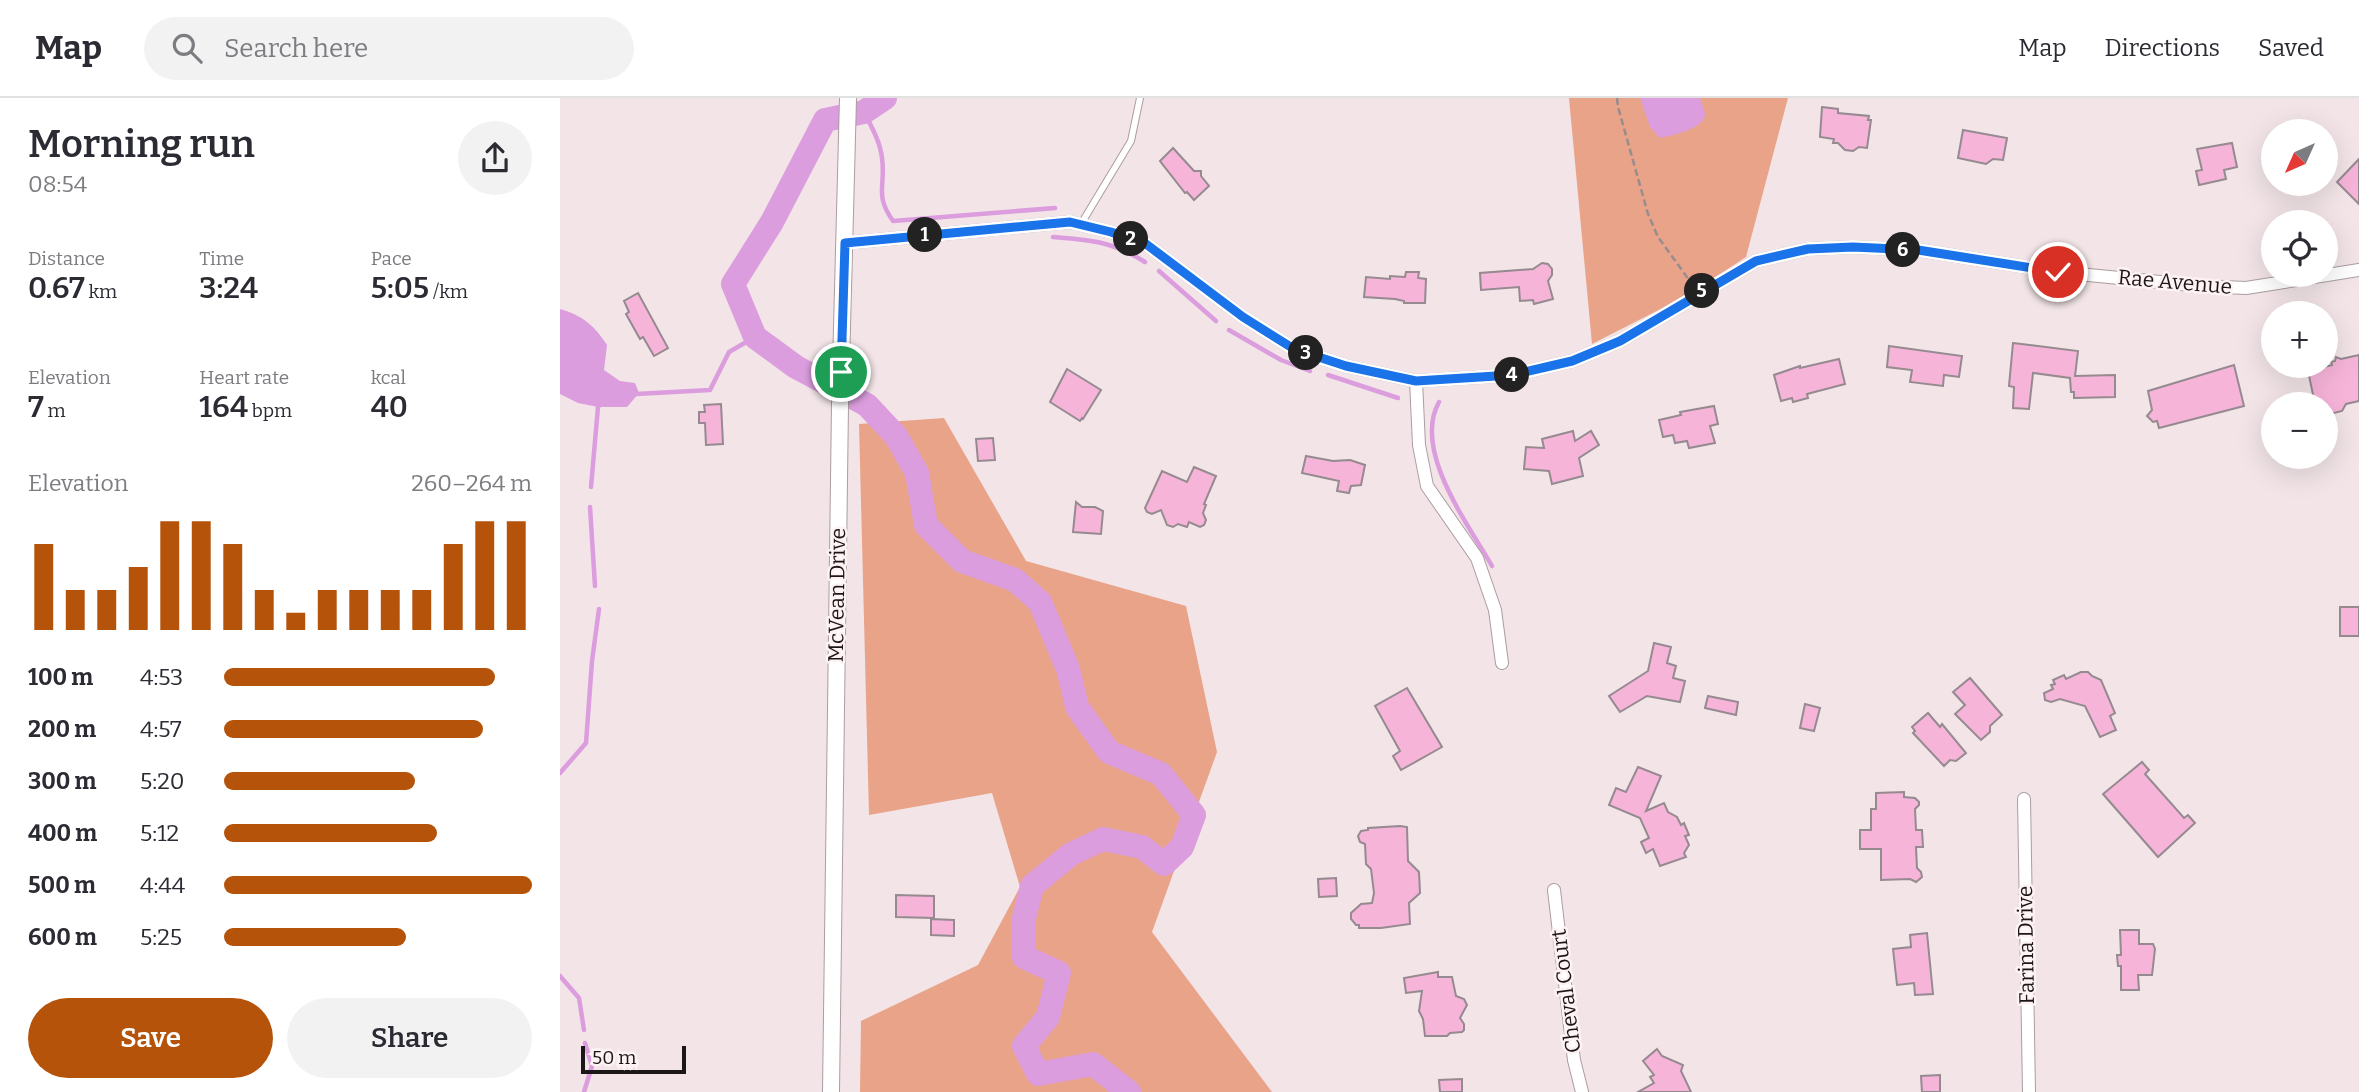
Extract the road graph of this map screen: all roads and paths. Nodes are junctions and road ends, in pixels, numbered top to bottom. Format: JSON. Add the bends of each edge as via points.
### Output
{"nodes":[{"id":1,"x":848,"y":98,"type":"edge"},
{"id":2,"x":1140,"y":98,"type":"edge"},
{"id":3,"x":1617,"y":98,"type":"edge"},
{"id":4,"x":1080,"y":225,"type":"junction"},
{"id":5,"x":845,"y":243,"type":"junction"},
{"id":6,"x":2359,"y":270,"type":"edge"},
{"id":7,"x":1699,"y":293,"type":"junction"},
{"id":8,"x":1416,"y":381,"type":"junction"},
{"id":9,"x":1502,"y":663,"type":"dead end"},
{"id":10,"x":2024,"y":799,"type":"dead end"},
{"id":11,"x":1554,"y":890,"type":"dead end"},
{"id":12,"x":831,"y":1092,"type":"edge"},
{"id":13,"x":1582,"y":1092,"type":"edge"},
{"id":14,"x":2029,"y":1092,"type":"edge"}],
"edges":[{"from":1,"to":5,"type":"main road","name":"McVean Drive"},
{"from":2,"to":4,"type":"lane","via":[[1131,141]]},
{"from":3,"to":7,"type":"path","via":[[1648,214],[1658,237]]},
{"from":4,"to":5,"type":"street","name":"Rae Avenue","via":[[1070,222]]},
{"from":4,"to":8,"type":"street","name":"Rae Avenue","via":[[1146,244],[1294,349]]},
{"from":5,"to":12,"type":"main road","name":"McVean Drive"},
{"from":6,"to":7,"type":"street","name":"Rae Avenue","via":[[2246,288],[2058,272],[1918,250],[1853,247],[1808,249],[1756,261]]},
{"from":7,"to":8,"type":"street","name":"Rae Avenue","via":[[1620,341],[1572,361],[1512,375]]},
{"from":8,"to":9,"type":"street","via":[[1419,444],[1427,486],[1477,558],[1495,610]]},
{"from":10,"to":14,"type":"street","name":"Farina Drive"},
{"from":11,"to":13,"type":"street","name":"Cheval Court","via":[[1574,1060]]}]}
